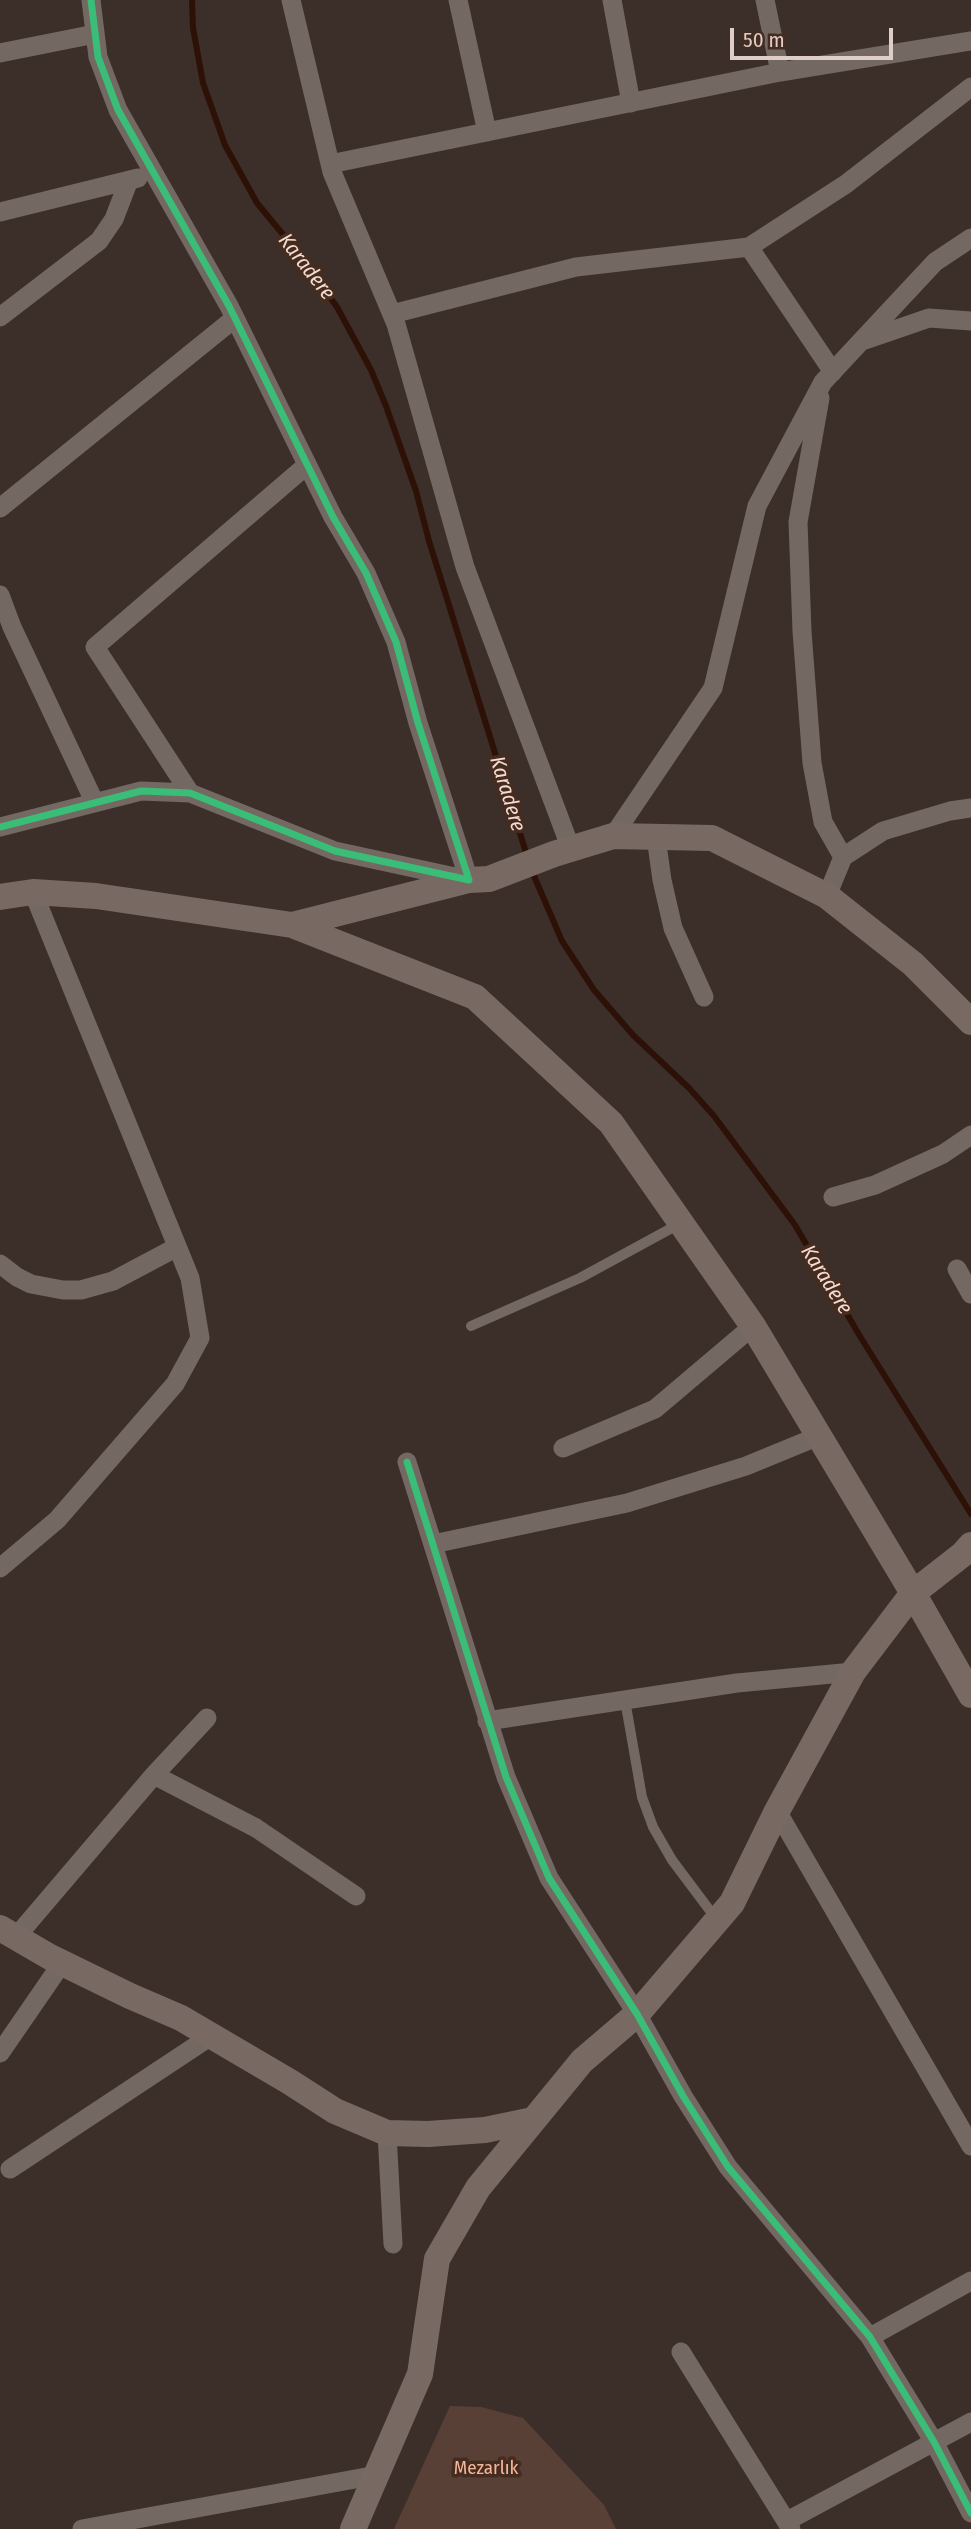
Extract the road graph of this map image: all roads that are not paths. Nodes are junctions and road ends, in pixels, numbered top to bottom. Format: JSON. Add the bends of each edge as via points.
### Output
{"nodes":[{"id":1,"x":91,"y":0,"type":"edge"},
{"id":2,"x":291,"y":0,"type":"edge"},
{"id":3,"x":458,"y":0,"type":"edge"},
{"id":4,"x":612,"y":0,"type":"edge"},
{"id":5,"x":765,"y":0,"type":"edge"},
{"id":6,"x":95,"y":34,"type":"junction"},
{"id":7,"x":971,"y":41,"type":"edge"},
{"id":8,"x":0,"y":54,"type":"edge"},
{"id":9,"x":780,"y":72,"type":"junction"},
{"id":10,"x":971,"y":87,"type":"edge"},
{"id":11,"x":631,"y":103,"type":"junction"},
{"id":12,"x":487,"y":132,"type":"junction"},
{"id":13,"x":330,"y":164,"type":"junction"},
{"id":14,"x":152,"y":174,"type":"junction"},
{"id":15,"x":129,"y":180,"type":"junction"},
{"id":16,"x":0,"y":212,"type":"edge"},
{"id":17,"x":971,"y":238,"type":"edge"},
{"id":18,"x":750,"y":247,"type":"junction"},
{"id":19,"x":392,"y":314,"type":"junction"},
{"id":20,"x":0,"y":317,"type":"edge"},
{"id":21,"x":234,"y":318,"type":"junction"},
{"id":22,"x":971,"y":321,"type":"edge"},
{"id":23,"x":864,"y":340,"type":"junction"},
{"id":24,"x":828,"y":377,"type":"junction"},
{"id":25,"x":307,"y":465,"type":"junction"},
{"id":26,"x":0,"y":508,"type":"edge"},
{"id":27,"x":0,"y":595,"type":"edge"},
{"id":28,"x":190,"y":793,"type":"junction"},
{"id":29,"x":94,"y":801,"type":"junction"},
{"id":30,"x":971,"y":808,"type":"edge"},
{"id":31,"x":0,"y":827,"type":"edge"},
{"id":32,"x":613,"y":836,"type":"junction"},
{"id":33,"x":656,"y":837,"type":"junction"},
{"id":34,"x":562,"y":852,"type":"junction"},
{"id":35,"x":843,"y":857,"type":"junction"},
{"id":36,"x":479,"y":880,"type":"junction"},
{"id":37,"x":33,"y":892,"type":"junction"},
{"id":38,"x":827,"y":896,"type":"junction"},
{"id":39,"x":0,"y":897,"type":"edge"},
{"id":40,"x":292,"y":925,"type":"junction"},
{"id":41,"x":704,"y":997,"type":"dead end"},
{"id":42,"x":971,"y":1022,"type":"edge"},
{"id":43,"x":971,"y":1135,"type":"edge"},
{"id":44,"x":832,"y":1197,"type":"dead end"},
{"id":45,"x":681,"y":1223,"type":"junction"},
{"id":46,"x":177,"y":1247,"type":"junction"},
{"id":47,"x":0,"y":1265,"type":"edge"},
{"id":48,"x":957,"y":1269,"type":"dead end"},
{"id":49,"x":971,"y":1294,"type":"edge"},
{"id":50,"x":471,"y":1326,"type":"dead end"},
{"id":51,"x":753,"y":1326,"type":"junction"},
{"id":52,"x":819,"y":1436,"type":"junction"},
{"id":53,"x":563,"y":1448,"type":"dead end"},
{"id":54,"x":407,"y":1462,"type":"dead end"},
{"id":55,"x":433,"y":1544,"type":"junction"},
{"id":56,"x":967,"y":1550,"type":"edge"},
{"id":57,"x":0,"y":1568,"type":"edge"},
{"id":58,"x":913,"y":1593,"type":"junction"},
{"id":59,"x":852,"y":1672,"type":"junction"},
{"id":60,"x":971,"y":1695,"type":"edge"},
{"id":61,"x":625,"y":1700,"type":"junction"},
{"id":62,"x":207,"y":1718,"type":"dead end"},
{"id":63,"x":487,"y":1720,"type":"junction"},
{"id":64,"x":154,"y":1775,"type":"junction"},
{"id":65,"x":776,"y":1811,"type":"junction"},
{"id":66,"x":356,"y":1896,"type":"dead end"},
{"id":67,"x":717,"y":1920,"type":"junction"},
{"id":68,"x":8,"y":1932,"type":"edge"},
{"id":69,"x":62,"y":1962,"type":"junction"},
{"id":70,"x":637,"y":2014,"type":"junction"},
{"id":71,"x":211,"y":2036,"type":"junction"},
{"id":72,"x":0,"y":2053,"type":"edge"},
{"id":73,"x":533,"y":2120,"type":"junction"},
{"id":74,"x":387,"y":2133,"type":"junction"},
{"id":75,"x":971,"y":2146,"type":"edge"},
{"id":76,"x":10,"y":2169,"type":"dead end"},
{"id":77,"x":393,"y":2244,"type":"dead end"},
{"id":78,"x":971,"y":2281,"type":"edge"},
{"id":79,"x":870,"y":2337,"type":"junction"},
{"id":80,"x":681,"y":2352,"type":"dead end"},
{"id":81,"x":971,"y":2422,"type":"edge"},
{"id":82,"x":934,"y":2442,"type":"junction"},
{"id":83,"x":377,"y":2474,"type":"junction"},
{"id":84,"x":971,"y":2513,"type":"edge"},
{"id":85,"x":789,"y":2525,"type":"edge"},
{"id":86,"x":82,"y":2529,"type":"edge"},
{"id":87,"x":353,"y":2529,"type":"edge"}],
"edges":[{"from":1,"to":6,"type":"street"},
{"from":2,"to":13,"type":"street"},
{"from":3,"to":12,"type":"street"},
{"from":4,"to":11,"type":"street"},
{"from":5,"to":9,"type":"street"},
{"from":6,"to":8,"type":"street"},
{"from":6,"to":14,"type":"street","via":[[97,57],[118,110]]},
{"from":7,"to":9,"type":"street"},
{"from":9,"to":11,"type":"street"},
{"from":10,"to":18,"type":"street","via":[[846,184]]},
{"from":11,"to":12,"type":"street"},
{"from":12,"to":13,"type":"street"},
{"from":13,"to":19,"type":"street"},
{"from":14,"to":15,"type":"street"},
{"from":14,"to":21,"type":"street"},
{"from":15,"to":16,"type":"street"},
{"from":15,"to":20,"type":"street","via":[[114,219],[99,241]]},
{"from":17,"to":23,"type":"street","via":[[935,262]]},
{"from":18,"to":19,"type":"street","via":[[576,267]]},
{"from":18,"to":24,"type":"street"},
{"from":19,"to":34,"type":"street","via":[[465,567]]},
{"from":21,"to":25,"type":"street"},
{"from":21,"to":26,"type":"street"},
{"from":22,"to":23,"type":"street","via":[[929,318]]},
{"from":23,"to":24,"type":"street"},
{"from":24,"to":32,"type":"street","via":[[757,506],[713,688]]},
{"from":24,"to":35,"type":"street","via":[[798,522],[812,763],[823,821]]},
{"from":25,"to":28,"type":"street","via":[[95,647]]},
{"from":25,"to":36,"type":"street","via":[[366,573],[396,642],[418,723]]},
{"from":27,"to":29,"type":"street"},
{"from":28,"to":29,"type":"street","via":[[141,791]]},
{"from":28,"to":36,"type":"street","via":[[335,851]]},
{"from":29,"to":31,"type":"street"},
{"from":30,"to":35,"type":"street","via":[[883,831]]},
{"from":32,"to":33,"type":"street"},
{"from":32,"to":34,"type":"street"},
{"from":33,"to":38,"type":"street","via":[[712,838]]},
{"from":33,"to":41,"type":"street","via":[[673,928]]},
{"from":34,"to":36,"type":"street"},
{"from":35,"to":38,"type":"street"},
{"from":36,"to":40,"type":"street"},
{"from":37,"to":39,"type":"street"},
{"from":37,"to":40,"type":"street","via":[[96,896]]},
{"from":37,"to":46,"type":"street"},
{"from":38,"to":42,"type":"street","via":[[913,964]]},
{"from":40,"to":45,"type":"street","via":[[475,997],[611,1123]]},
{"from":43,"to":44,"type":"street","via":[[943,1154],[875,1185]]},
{"from":45,"to":50,"type":"lane","via":[[580,1278]]},
{"from":45,"to":51,"type":"street"},
{"from":46,"to":47,"type":"street","via":[[113,1281],[80,1290],[31,1284]]},
{"from":46,"to":57,"type":"street","via":[[190,1278],[200,1338],[175,1384],[57,1520]]},
{"from":48,"to":49,"type":"street"},
{"from":51,"to":52,"type":"street"},
{"from":51,"to":53,"type":"street","via":[[655,1409]]},
{"from":52,"to":55,"type":"street","via":[[746,1466],[627,1503]]},
{"from":52,"to":58,"type":"street"},
{"from":54,"to":55,"type":"street"},
{"from":55,"to":63,"type":"street"},
{"from":56,"to":58,"type":"street"},
{"from":58,"to":59,"type":"street"},
{"from":58,"to":60,"type":"street"},
{"from":59,"to":61,"type":"street"},
{"from":59,"to":65,"type":"street"},
{"from":61,"to":63,"type":"street"},
{"from":61,"to":67,"type":"lane","via":[[642,1797],[653,1827]]},
{"from":62,"to":64,"type":"street"},
{"from":63,"to":70,"type":"street","via":[[549,1878]]},
{"from":64,"to":66,"type":"street","via":[[256,1828]]},
{"from":64,"to":68,"type":"street"},
{"from":65,"to":67,"type":"street","via":[[732,1903]]},
{"from":65,"to":75,"type":"street"},
{"from":67,"to":70,"type":"street"},
{"from":68,"to":69,"type":"street"},
{"from":69,"to":71,"type":"street"},
{"from":69,"to":72,"type":"street"},
{"from":70,"to":73,"type":"street","via":[[582,2061]]},
{"from":70,"to":79,"type":"street","via":[[728,2167]]},
{"from":71,"to":74,"type":"street","via":[[335,2111]]},
{"from":71,"to":76,"type":"street"},
{"from":73,"to":74,"type":"street","via":[[485,2130]]},
{"from":73,"to":83,"type":"street","via":[[478,2188],[437,2259],[420,2374]]},
{"from":74,"to":77,"type":"street"},
{"from":78,"to":79,"type":"street"},
{"from":79,"to":82,"type":"street"},
{"from":80,"to":85,"type":"street"},
{"from":81,"to":82,"type":"street"},
{"from":82,"to":84,"type":"street"},
{"from":82,"to":85,"type":"street"},
{"from":83,"to":86,"type":"street"},
{"from":83,"to":87,"type":"street"}]}
